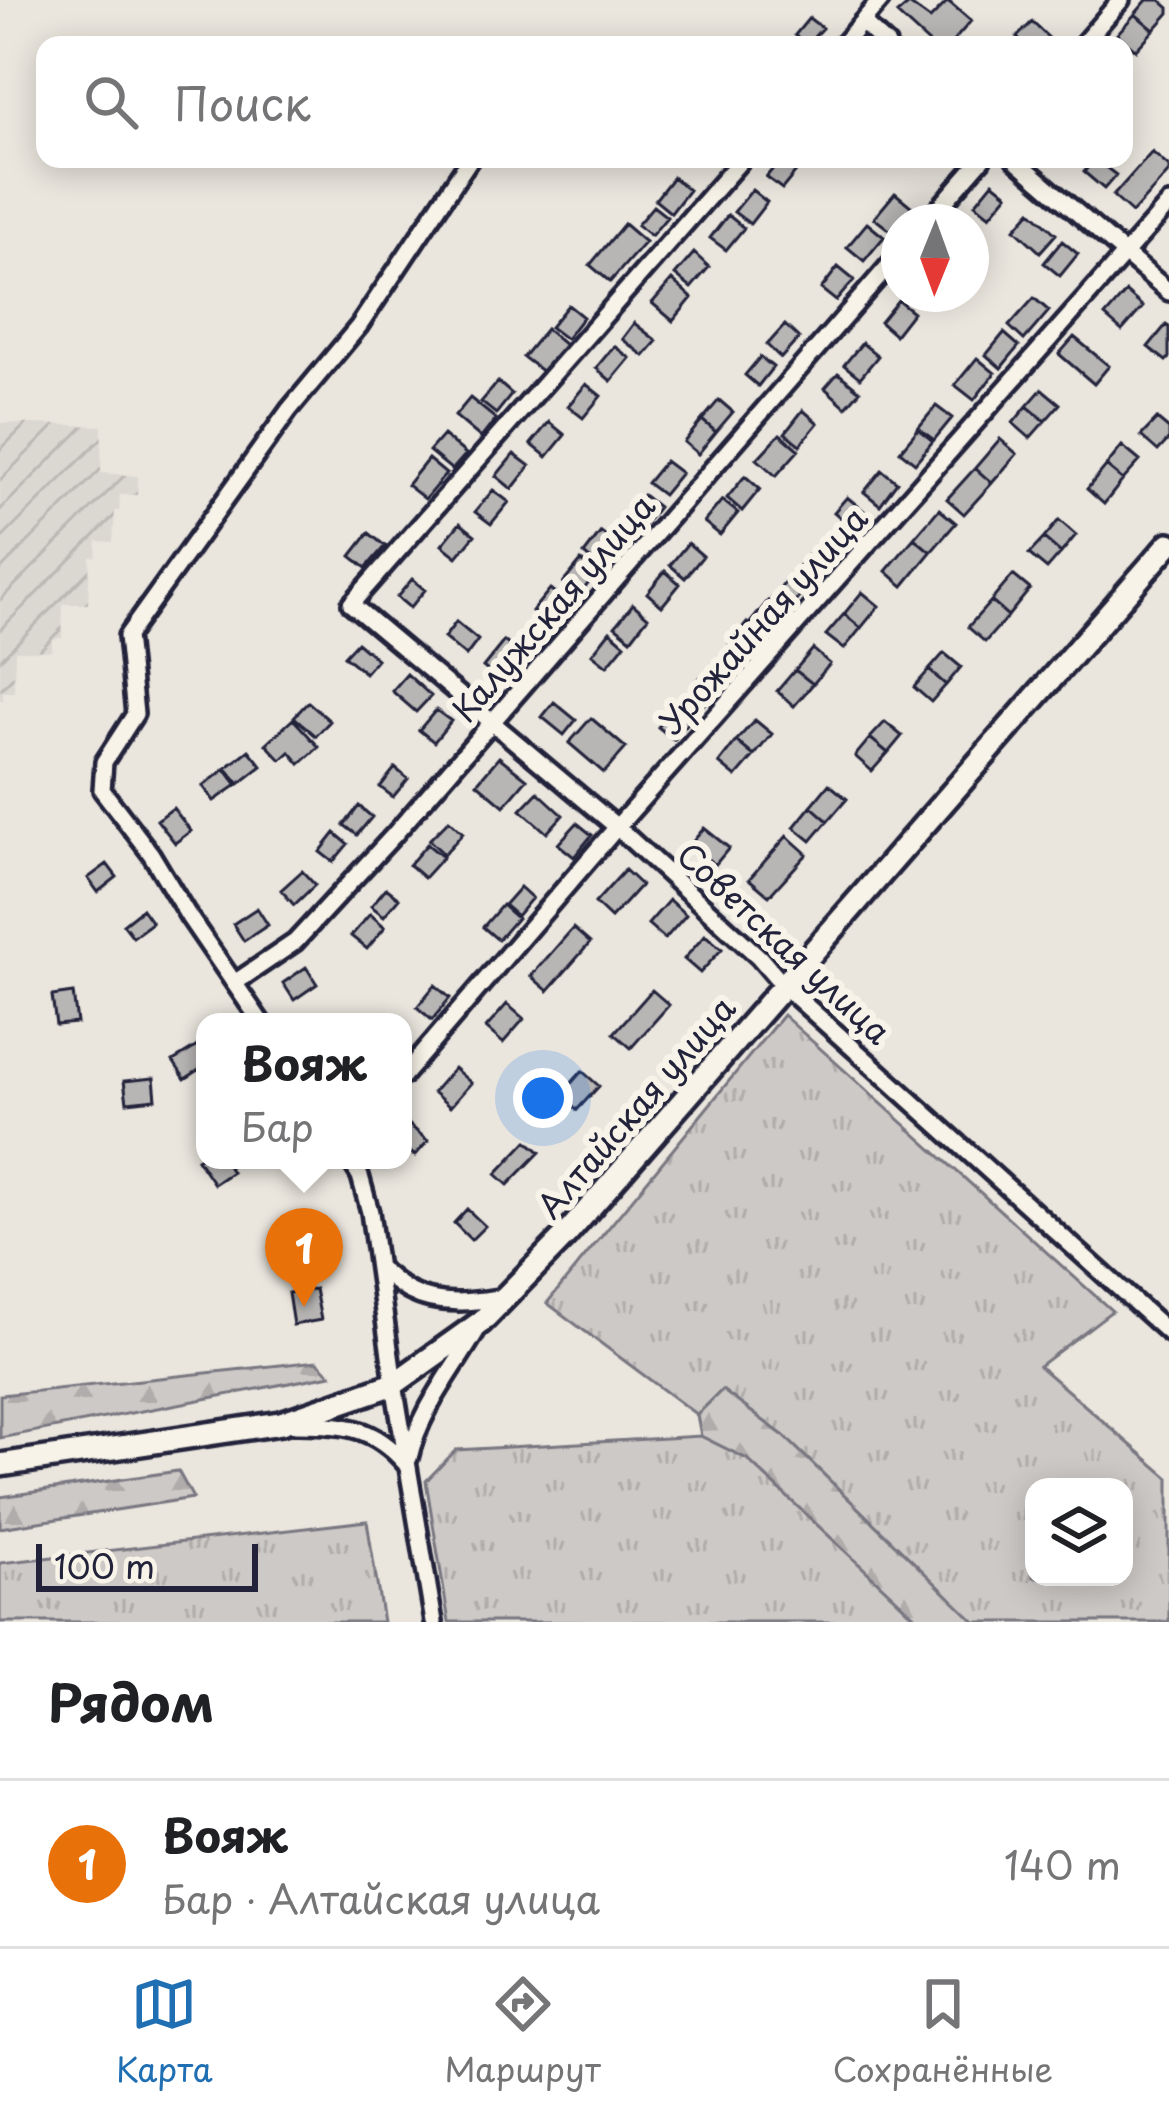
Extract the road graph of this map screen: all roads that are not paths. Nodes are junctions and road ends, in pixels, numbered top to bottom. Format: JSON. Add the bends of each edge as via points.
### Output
{"nodes":[{"id":1,"x":881,"y":0,"type":"edge"},
{"id":2,"x":1121,"y":0,"type":"edge"},
{"id":3,"x":862,"y":22,"type":"junction"},
{"id":4,"x":850,"y":36,"type":"edge"},
{"id":5,"x":877,"y":36,"type":"edge"},
{"id":6,"x":1090,"y":36,"type":"edge"},
{"id":7,"x":464,"y":168,"type":"edge"},
{"id":8,"x":734,"y":168,"type":"edge"},
{"id":9,"x":974,"y":168,"type":"edge"},
{"id":10,"x":1026,"y":168,"type":"edge"},
{"id":11,"x":943,"y":204,"type":"edge"},
{"id":12,"x":1169,"y":204,"type":"edge"},
{"id":13,"x":1126,"y":253,"type":"junction"},
{"id":14,"x":881,"y":275,"type":"edge"},
{"id":15,"x":1169,"y":292,"type":"edge"},
{"id":16,"x":1169,"y":544,"type":"edge"},
{"id":17,"x":493,"y":721,"type":"junction"},
{"id":18,"x":617,"y":827,"type":"junction"},
{"id":19,"x":236,"y":982,"type":"junction"},
{"id":20,"x":783,"y":986,"type":"junction"},
{"id":21,"x":255,"y":1013,"type":"edge"},
{"id":22,"x":412,"y":1066,"type":"edge"},
{"id":23,"x":356,"y":1169,"type":"edge"},
{"id":24,"x":378,"y":1268,"type":"junction"},
{"id":25,"x":506,"y":1297,"type":"junction"},
{"id":26,"x":481,"y":1322,"type":"junction"},
{"id":27,"x":1169,"y":1333,"type":"edge"},
{"id":28,"x":394,"y":1384,"type":"junction"},
{"id":29,"x":281,"y":1423,"type":"junction"},
{"id":30,"x":0,"y":1465,"type":"edge"},
{"id":31,"x":407,"y":1467,"type":"junction"},
{"id":32,"x":434,"y":1622,"type":"edge"}],
"edges":[{"from":1,"to":3,"type":"street"},
{"from":2,"to":6,"type":"street"},
{"from":3,"to":4,"type":"street"},
{"from":3,"to":5,"type":"street"},
{"from":7,"to":19,"type":"street","via":[[359,326],[127,636],[135,714],[104,762],[102,790]]},
{"from":8,"to":17,"type":"street","name":"Советская улица","via":[[351,604]]},
{"from":9,"to":11,"type":"street"},
{"from":10,"to":13,"type":"street"},
{"from":12,"to":13,"type":"street","name":"Урожайная улица"},
{"from":13,"to":15,"type":"street"},
{"from":13,"to":18,"type":"street","name":"Урожайная улица"},
{"from":14,"to":17,"type":"street","name":"Калужская улица"},
{"from":16,"to":20,"type":"main road","name":"Алтайская улица"},
{"from":17,"to":18,"type":"street","name":"Советская улица"},
{"from":17,"to":19,"type":"street","name":"Калужская улица","via":[[295,942]]},
{"from":18,"to":20,"type":"street","name":"Советская улица"},
{"from":18,"to":22,"type":"street","name":"Урожайная улица"},
{"from":19,"to":21,"type":"street"},
{"from":20,"to":25,"type":"main road","name":"Алтайская улица"},
{"from":20,"to":27,"type":"street","name":"Советская улица"},
{"from":23,"to":24,"type":"street"},
{"from":24,"to":25,"type":"street","via":[[436,1301]]},
{"from":24,"to":28,"type":"street"},
{"from":25,"to":26,"type":"main road","name":"Алтайская улица"},
{"from":26,"to":28,"type":"main road","name":"Алтайская улица"},
{"from":26,"to":31,"type":"street","via":[[414,1436]]},
{"from":28,"to":29,"type":"main road","name":"Алтайская улица"},
{"from":28,"to":31,"type":"street"},
{"from":29,"to":30,"type":"main road","name":"Алтайская улица"},
{"from":29,"to":31,"type":"street","via":[[364,1430]]},
{"from":31,"to":32,"type":"street"}]}
